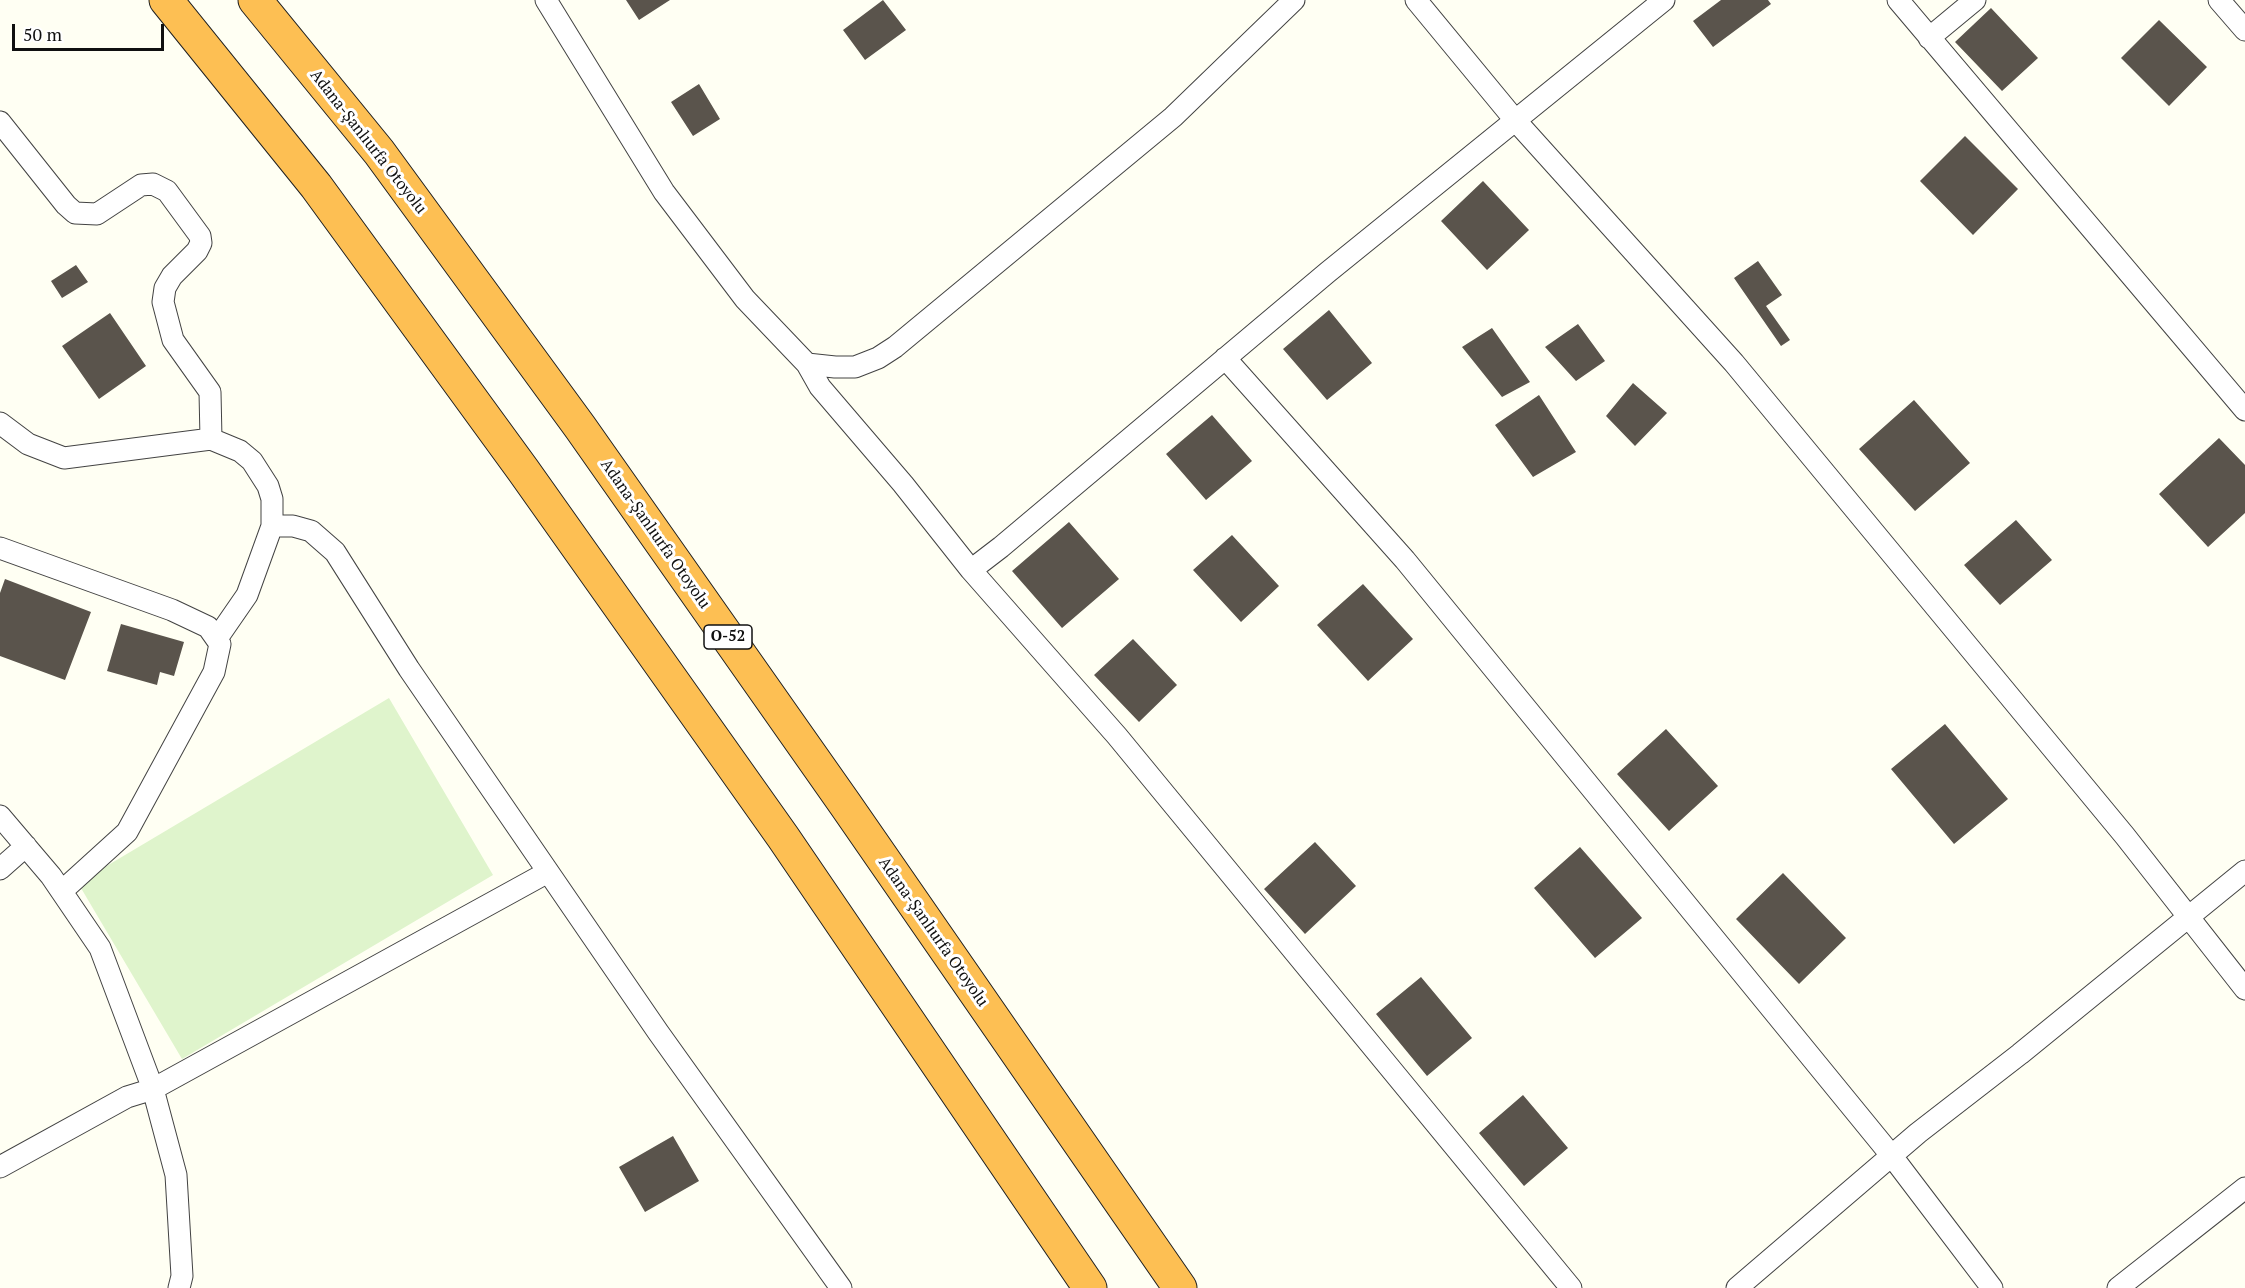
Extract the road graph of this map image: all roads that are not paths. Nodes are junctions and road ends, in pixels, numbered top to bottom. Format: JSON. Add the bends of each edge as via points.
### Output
{"nodes":[{"id":1,"x":166,"y":0,"type":"edge"},
{"id":2,"x":255,"y":0,"type":"edge"},
{"id":3,"x":546,"y":0,"type":"edge"},
{"id":4,"x":1294,"y":0,"type":"edge"},
{"id":5,"x":1416,"y":0,"type":"edge"},
{"id":6,"x":1665,"y":0,"type":"edge"},
{"id":7,"x":1898,"y":0,"type":"edge"},
{"id":8,"x":1975,"y":0,"type":"edge"},
{"id":9,"x":2219,"y":0,"type":"edge"},
{"id":10,"x":2245,"y":30,"type":"edge"},
{"id":11,"x":1929,"y":38,"type":"junction"},
{"id":12,"x":1515,"y":120,"type":"junction"},
{"id":13,"x":0,"y":122,"type":"edge"},
{"id":14,"x":1225,"y":358,"type":"junction"},
{"id":15,"x":807,"y":364,"type":"junction"},
{"id":16,"x":2245,"y":410,"type":"edge"},
{"id":17,"x":0,"y":423,"type":"edge"},
{"id":18,"x":211,"y":439,"type":"junction"},
{"id":19,"x":272,"y":526,"type":"junction"},
{"id":20,"x":0,"y":548,"type":"edge"},
{"id":21,"x":971,"y":570,"type":"junction"},
{"id":22,"x":218,"y":637,"type":"junction"},
{"id":23,"x":0,"y":816,"type":"edge"},
{"id":24,"x":26,"y":846,"type":"junction"},
{"id":25,"x":0,"y":869,"type":"edge"},
{"id":26,"x":2245,"y":871,"type":"edge"},
{"id":27,"x":548,"y":872,"type":"junction"},
{"id":28,"x":62,"y":891,"type":"junction"},
{"id":29,"x":2188,"y":917,"type":"junction"},
{"id":30,"x":2245,"y":988,"type":"edge"},
{"id":31,"x":153,"y":1089,"type":"junction"},
{"id":32,"x":1891,"y":1155,"type":"junction"},
{"id":33,"x":0,"y":1167,"type":"edge"},
{"id":34,"x":2245,"y":1188,"type":"edge"},
{"id":35,"x":179,"y":1288,"type":"edge"},
{"id":36,"x":841,"y":1288,"type":"edge"},
{"id":37,"x":1090,"y":1288,"type":"edge"},
{"id":38,"x":1180,"y":1288,"type":"edge"},
{"id":39,"x":1571,"y":1288,"type":"edge"},
{"id":40,"x":1737,"y":1288,"type":"edge"},
{"id":41,"x":1992,"y":1288,"type":"edge"},
{"id":42,"x":2118,"y":1288,"type":"edge"}],
"edges":[{"from":1,"to":37,"type":"highway","via":[[315,186],[530,479],[783,837]]},
{"from":2,"to":38,"type":"highway","name":"Adana-Şanlıurfa Otoyolu","number":"O-52","via":[[379,152],[580,427]]},
{"from":3,"to":15,"type":"street","via":[[664,192],[746,299]]},
{"from":4,"to":15,"type":"street","via":[[1173,117],[895,347],[855,367]]},
{"from":5,"to":12,"type":"street"},
{"from":6,"to":12,"type":"street"},
{"from":7,"to":11,"type":"street"},
{"from":8,"to":11,"type":"street"},
{"from":9,"to":10,"type":"street"},
{"from":11,"to":16,"type":"street"},
{"from":12,"to":14,"type":"street"},
{"from":12,"to":29,"type":"street","via":[[1734,363]]},
{"from":13,"to":18,"type":"street","via":[[75,213],[97,214],[141,185],[153,184],[167,191],[200,237],[197,251],[165,288],[163,302],[173,340],[210,392]]},
{"from":14,"to":21,"type":"street"},
{"from":14,"to":32,"type":"street","via":[[1405,560]]},
{"from":15,"to":21,"type":"street","via":[[820,387]]},
{"from":17,"to":18,"type":"street","via":[[28,444],[64,458]]},
{"from":18,"to":19,"type":"street","via":[[240,451],[261,472],[272,499]]},
{"from":19,"to":22,"type":"street","via":[[246,595]]},
{"from":19,"to":27,"type":"street","via":[[311,531],[335,552],[409,669]]},
{"from":20,"to":22,"type":"street","via":[[172,610],[208,627]]},
{"from":21,"to":39,"type":"street","via":[[1117,736]]},
{"from":22,"to":28,"type":"street","via":[[220,651],[214,672],[127,832]]},
{"from":23,"to":24,"type":"street"},
{"from":24,"to":25,"type":"street"},
{"from":24,"to":28,"type":"street"},
{"from":26,"to":29,"type":"street"},
{"from":27,"to":31,"type":"street"},
{"from":27,"to":36,"type":"street"},
{"from":28,"to":31,"type":"street","via":[[100,948]]},
{"from":29,"to":30,"type":"street"},
{"from":29,"to":32,"type":"street"},
{"from":31,"to":33,"type":"street","via":[[127,1096]]},
{"from":31,"to":35,"type":"street","via":[[176,1175],[182,1276]]},
{"from":32,"to":40,"type":"street"},
{"from":32,"to":41,"type":"street"},
{"from":34,"to":42,"type":"street"}]}
